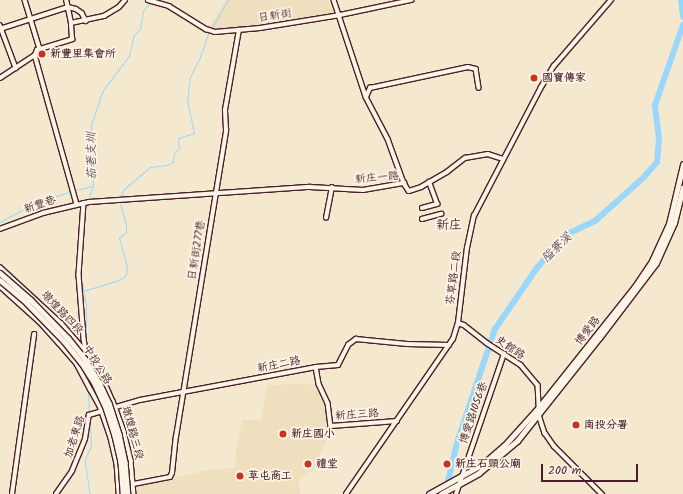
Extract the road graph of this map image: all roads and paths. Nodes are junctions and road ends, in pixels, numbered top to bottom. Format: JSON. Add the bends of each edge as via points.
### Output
{"nodes":[{"id":1,"x":25,"y":0,"type":"edge"},
{"id":2,"x":66,"y":0,"type":"edge"},
{"id":3,"x":126,"y":0,"type":"edge"},
{"id":4,"x":148,"y":0,"type":"edge"},
{"id":5,"x":334,"y":0,"type":"edge"},
{"id":6,"x":411,"y":0,"type":"edge"},
{"id":7,"x":611,"y":0,"type":"edge"},
{"id":8,"x":68,"y":7,"type":"junction"},
{"id":9,"x":340,"y":15,"type":"junction"},
{"id":10,"x":31,"y":18,"type":"junction"},
{"id":11,"x":86,"y":21,"type":"junction"},
{"id":12,"x":71,"y":23,"type":"junction"},
{"id":13,"x":0,"y":27,"type":"edge"},
{"id":14,"x":240,"y":30,"type":"junction"},
{"id":15,"x":40,"y":49,"type":"junction"},
{"id":16,"x":35,"y":55,"type":"junction"},
{"id":17,"x":16,"y":68,"type":"junction"},
{"id":18,"x":0,"y":78,"type":"edge"},
{"id":19,"x":479,"y":88,"type":"dead end"},
{"id":20,"x":366,"y":97,"type":"junction"},
{"id":21,"x":503,"y":159,"type":"junction"},
{"id":22,"x":683,"y":165,"type":"edge"},
{"id":23,"x":429,"y":182,"type":"junction"},
{"id":24,"x":404,"y":183,"type":"junction"},
{"id":25,"x":332,"y":188,"type":"junction"},
{"id":26,"x":683,"y":188,"type":"edge"},
{"id":27,"x":216,"y":194,"type":"junction"},
{"id":28,"x":86,"y":202,"type":"junction"},
{"id":29,"x":77,"y":204,"type":"junction"},
{"id":30,"x":422,"y":208,"type":"dead end"},
{"id":31,"x":441,"y":214,"type":"dead end"},
{"id":32,"x":326,"y":218,"type":"dead end"},
{"id":33,"x":422,"y":219,"type":"dead end"},
{"id":34,"x":0,"y":229,"type":"edge"},
{"id":35,"x":662,"y":247,"type":"junction"},
{"id":36,"x":654,"y":262,"type":"junction"},
{"id":37,"x":0,"y":267,"type":"edge"},
{"id":38,"x":0,"y":273,"type":"edge"},
{"id":39,"x":0,"y":280,"type":"edge"},
{"id":40,"x":0,"y":286,"type":"edge"},
{"id":41,"x":458,"y":323,"type":"junction"},
{"id":42,"x":34,"y":335,"type":"dead end"},
{"id":43,"x":449,"y":345,"type":"junction"},
{"id":44,"x":87,"y":353,"type":"junction"},
{"id":45,"x":503,"y":353,"type":"junction"},
{"id":46,"x":316,"y":367,"type":"junction"},
{"id":47,"x":103,"y":379,"type":"joint"},
{"id":48,"x":88,"y":385,"type":"junction"},
{"id":49,"x":92,"y":390,"type":"joint"},
{"id":50,"x":184,"y":392,"type":"junction"},
{"id":51,"x":115,"y":406,"type":"junction"},
{"id":52,"x":540,"y":406,"type":"junction"},
{"id":53,"x":102,"y":411,"type":"junction"},
{"id":54,"x":539,"y":413,"type":"junction"},
{"id":55,"x":397,"y":421,"type":"junction"},
{"id":56,"x":461,"y":478,"type":"junction"},
{"id":57,"x":133,"y":485,"type":"junction"},
{"id":58,"x":459,"y":485,"type":"junction"},
{"id":59,"x":118,"y":487,"type":"junction"},
{"id":60,"x":440,"y":492,"type":"edge"},
{"id":61,"x":12,"y":494,"type":"edge"},
{"id":62,"x":56,"y":494,"type":"edge"},
{"id":63,"x":119,"y":494,"type":"edge"},
{"id":64,"x":123,"y":494,"type":"edge"},
{"id":65,"x":128,"y":494,"type":"edge"},
{"id":66,"x":134,"y":494,"type":"edge"},
{"id":67,"x":346,"y":494,"type":"edge"},
{"id":68,"x":429,"y":494,"type":"edge"},
{"id":69,"x":456,"y":494,"type":"edge"},
{"id":70,"x":602,"y":494,"type":"edge"}],
"edges":[{"from":1,"to":10,"type":"street"},
{"from":2,"to":8,"type":"street"},
{"from":3,"to":11,"type":"street","via":[[104,16]]},
{"from":4,"to":14,"type":"street","name":"日新街","via":[[175,9],[210,31]]},
{"from":5,"to":9,"type":"street"},
{"from":6,"to":9,"type":"street","name":"日新街"},
{"from":7,"to":21,"type":"street","name":"芬草路二段","via":[[554,66]]},
{"from":8,"to":10,"type":"street"},
{"from":8,"to":11,"type":"street","via":[[76,9]]},
{"from":8,"to":12,"type":"street"},
{"from":9,"to":14,"type":"street","name":"日新街"},
{"from":9,"to":20,"type":"street"},
{"from":10,"to":13,"type":"street"},
{"from":10,"to":15,"type":"street"},
{"from":11,"to":12,"type":"street"},
{"from":12,"to":15,"type":"street","via":[[70,40]]},
{"from":13,"to":17,"type":"street"},
{"from":14,"to":27,"type":"street","name":"日新街277巷","via":[[224,110],[226,130]]},
{"from":15,"to":16,"type":"street"},
{"from":16,"to":17,"type":"street"},
{"from":16,"to":29,"type":"street"},
{"from":17,"to":18,"type":"street"},
{"from":19,"to":20,"type":"street","via":[[476,69],[468,67],[370,88]]},
{"from":20,"to":24,"type":"street","via":[[388,139]]},
{"from":21,"to":23,"type":"street","name":"新庄一路","via":[[488,154],[465,158]]},
{"from":21,"to":41,"type":"street","name":"芬草路二段","via":[[470,228]]},
{"from":22,"to":35,"type":"main road","name":"博愛路"},
{"from":23,"to":24,"type":"street","name":"新庄一路","via":[[409,191]]},
{"from":23,"to":30,"type":"street","via":[[436,204]]},
{"from":24,"to":25,"type":"street","name":"新庄一路","via":[[363,190]]},
{"from":25,"to":27,"type":"street","name":"新庄一路","via":[[310,187]]},
{"from":25,"to":32,"type":"street"},
{"from":26,"to":35,"type":"main road","name":"博愛路","via":[[674,223]]},
{"from":27,"to":28,"type":"street","name":"新庄一路"},
{"from":27,"to":50,"type":"street","name":"日新街277巷"},
{"from":28,"to":29,"type":"street","name":"新豐巷"},
{"from":28,"to":44,"type":"street","via":[[79,275]]},
{"from":29,"to":34,"type":"street","name":"新豐巷"},
{"from":31,"to":33,"type":"street"},
{"from":35,"to":36,"type":"main road","name":"博愛路"},
{"from":36,"to":52,"type":"main road","name":"博愛路"},
{"from":36,"to":54,"type":"main road","name":"博愛路","via":[[637,291]]},
{"from":37,"to":44,"type":"street","name":"墩煌路四段","via":[[51,312]]},
{"from":38,"to":65,"type":"main road","name":"中投公路","bridge":true,"via":[[68,338],[99,382],[119,434]]},
{"from":39,"to":64,"type":"main road","name":"中投公路","bridge":true,"via":[[28,303],[59,336],[82,363],[95,384],[115,436],[121,462]]},
{"from":40,"to":48,"type":"street","name":"墩煌路四段","via":[[59,343],[77,364]]},
{"from":41,"to":43,"type":"street","name":"芬草路二段"},
{"from":41,"to":45,"type":"street","name":"史館路"},
{"from":42,"to":61,"type":"street"},
{"from":43,"to":46,"type":"street","name":"新庄二路","via":[[356,339],[348,345],[338,365]]},
{"from":43,"to":55,"type":"street","name":"芬草路二段"},
{"from":44,"to":47,"type":"street","name":"墩煌路四段"},
{"from":44,"to":48,"type":"street"},
{"from":45,"to":52,"type":"street","name":"史館路","via":[[521,365],[538,385]]},
{"from":45,"to":56,"type":"street","name":"博愛路1056巷"},
{"from":46,"to":50,"type":"street","name":"新庄二路"},
{"from":46,"to":55,"type":"street","name":"新庄三路","via":[[318,384],[328,403],[330,426]]},
{"from":47,"to":51,"type":"street","name":"墩煌路三段"},
{"from":48,"to":49,"type":"street","name":"墩煌路四段"},
{"from":49,"to":53,"type":"street","name":"墩煌路三段"},
{"from":50,"to":51,"type":"street","name":"新庄二路"},
{"from":50,"to":57,"type":"street","name":"日新街277巷","via":[[170,477]]},
{"from":51,"to":53,"type":"street","name":"新庄二路"},
{"from":51,"to":57,"type":"street","name":"墩煌路三段","via":[[131,460]]},
{"from":52,"to":54,"type":"street","name":"史館路"},
{"from":52,"to":56,"type":"main road","name":"博愛路","via":[[497,453]]},
{"from":53,"to":59,"type":"street","name":"墩煌路三段","via":[[115,457]]},
{"from":53,"to":62,"type":"street","name":"加老東路","via":[[89,415],[80,454]]},
{"from":54,"to":58,"type":"main road","name":"博愛路","via":[[517,441],[479,473]]},
{"from":54,"to":70,"type":"street","name":"史館路","via":[[545,433],[554,446]]},
{"from":55,"to":67,"type":"street","name":"芬草路二段"},
{"from":56,"to":58,"type":"street","name":"博愛路1056巷"},
{"from":56,"to":60,"type":"main road","name":"博愛路"},
{"from":57,"to":59,"type":"street"},
{"from":57,"to":66,"type":"street","name":"墩煌路三段"},
{"from":58,"to":60,"type":"main road","name":"博愛路"},
{"from":58,"to":69,"type":"street","name":"博愛路1056巷"},
{"from":59,"to":63,"type":"street","name":"墩煌路三段"},
{"from":60,"to":68,"type":"main road"}]}
